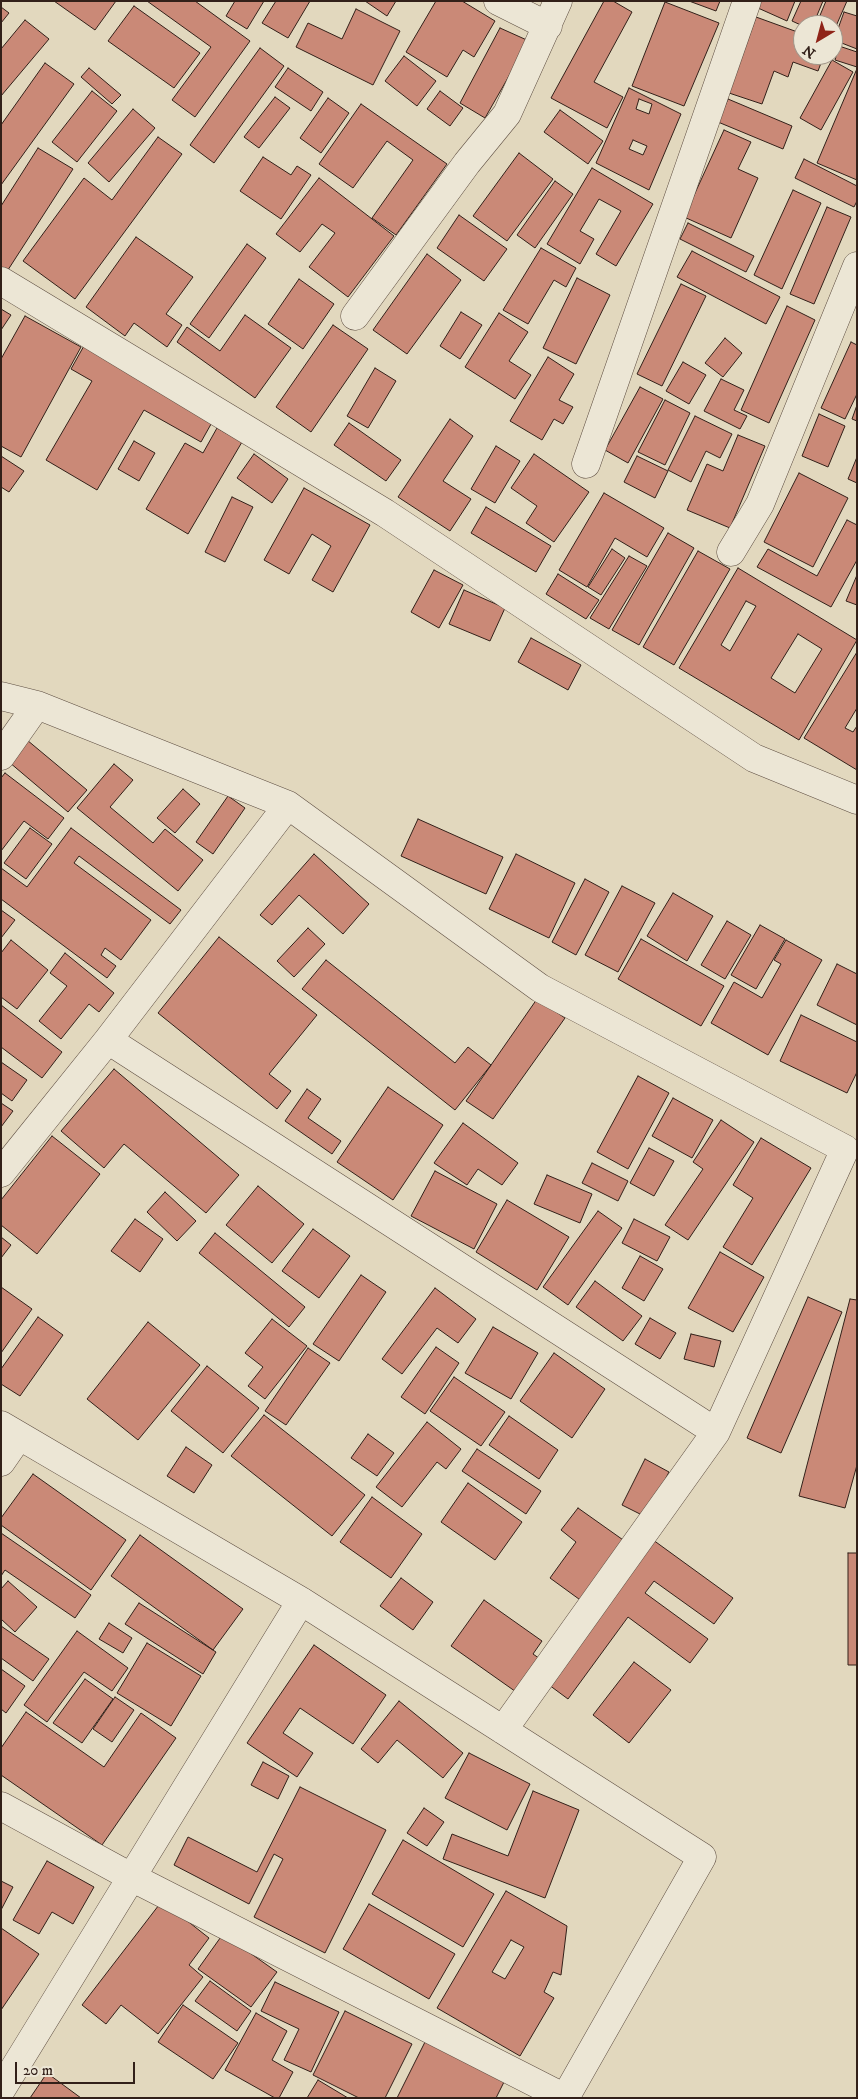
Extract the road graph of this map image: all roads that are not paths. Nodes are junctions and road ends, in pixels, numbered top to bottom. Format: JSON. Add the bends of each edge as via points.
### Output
{"nodes":[{"id":1,"x":498,"y":1,"type":"edge"},
{"id":2,"x":747,"y":1,"type":"edge"},
{"id":3,"x":553,"y":14,"type":"edge"},
{"id":4,"x":857,"y":266,"type":"edge"},
{"id":5,"x":1,"y":281,"type":"edge"},
{"id":6,"x":355,"y":316,"type":"dead end"},
{"id":7,"x":586,"y":464,"type":"dead end"},
{"id":8,"x":731,"y":552,"type":"dead end"},
{"id":9,"x":1,"y":696,"type":"edge"},
{"id":10,"x":37,"y":705,"type":"junction"},
{"id":11,"x":1,"y":756,"type":"edge"},
{"id":12,"x":857,"y":800,"type":"edge"},
{"id":13,"x":288,"y":804,"type":"junction"},
{"id":14,"x":108,"y":1040,"type":"junction"},
{"id":15,"x":1,"y":1173,"type":"edge"},
{"id":16,"x":10,"y":1430,"type":"edge"},
{"id":17,"x":716,"y":1432,"type":"junction"},
{"id":18,"x":1,"y":1462,"type":"edge"},
{"id":19,"x":301,"y":1602,"type":"junction"},
{"id":20,"x":503,"y":1730,"type":"junction"},
{"id":21,"x":1,"y":1806,"type":"edge"},
{"id":22,"x":133,"y":1878,"type":"junction"},
{"id":23,"x":1,"y":2090,"type":"edge"},
{"id":24,"x":565,"y":2098,"type":"edge"}],
"edges":[{"from":1,"to":3,"type":"street"},
{"from":2,"to":7,"type":"street"},
{"from":3,"to":6,"type":"street","via":[[507,114]]},
{"from":4,"to":8,"type":"street","via":[[760,504]]},
{"from":5,"to":12,"type":"street","via":[[385,513],[754,758]]},
{"from":9,"to":10,"type":"street"},
{"from":10,"to":11,"type":"street"},
{"from":10,"to":13,"type":"street"},
{"from":13,"to":14,"type":"street"},
{"from":13,"to":17,"type":"street","via":[[540,988],[845,1149]]},
{"from":14,"to":15,"type":"street"},
{"from":14,"to":17,"type":"street"},
{"from":16,"to":18,"type":"street"},
{"from":16,"to":19,"type":"street"},
{"from":17,"to":20,"type":"street"},
{"from":19,"to":20,"type":"street"},
{"from":19,"to":22,"type":"street"},
{"from":20,"to":24,"type":"street","via":[[702,1857]]},
{"from":21,"to":22,"type":"street"},
{"from":22,"to":23,"type":"street"},
{"from":22,"to":24,"type":"street"}]}
